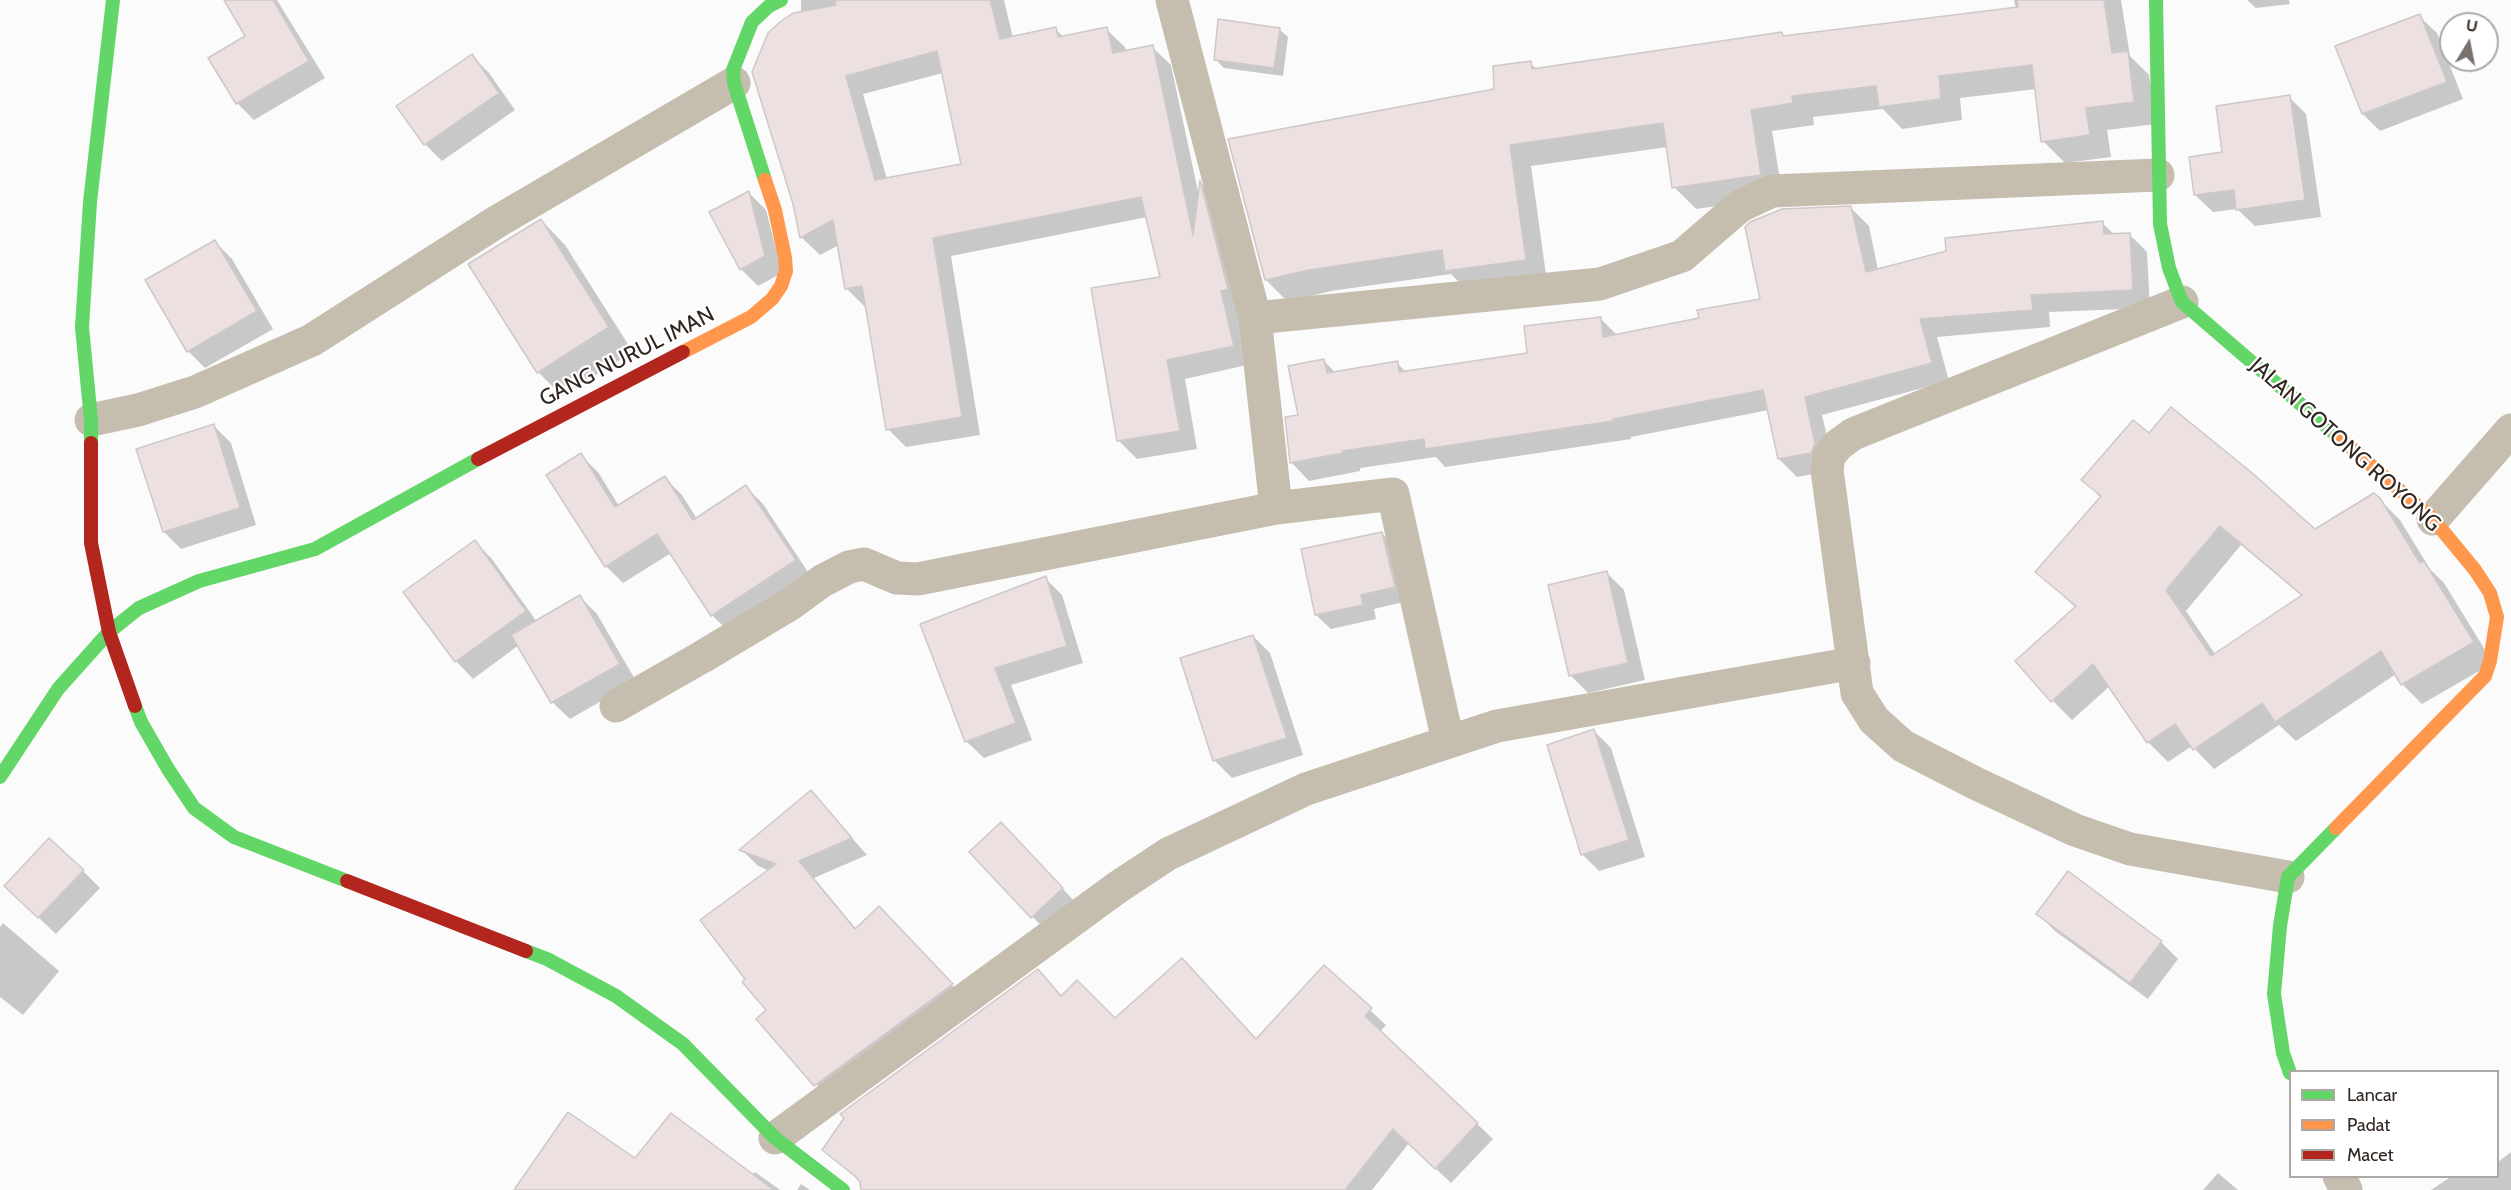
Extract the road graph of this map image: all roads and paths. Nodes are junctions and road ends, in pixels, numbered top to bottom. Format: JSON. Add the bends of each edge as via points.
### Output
{"nodes":[{"id":1,"x":113,"y":0,"type":"edge"},
{"id":2,"x":781,"y":0,"type":"edge"},
{"id":3,"x":1172,"y":0,"type":"edge"},
{"id":4,"x":2156,"y":0,"type":"edge"},
{"id":5,"x":734,"y":83,"type":"junction"},
{"id":6,"x":2158,"y":175,"type":"junction"},
{"id":7,"x":2182,"y":302,"type":"junction"},
{"id":8,"x":1255,"y":318,"type":"junction"},
{"id":9,"x":91,"y":420,"type":"junction"},
{"id":10,"x":2511,"y":430,"type":"edge"},
{"id":11,"x":1276,"y":508,"type":"junction"},
{"id":12,"x":2433,"y":519,"type":"junction"},
{"id":13,"x":109,"y":632,"type":"junction"},
{"id":14,"x":2502,"y":650,"type":"edge"},
{"id":15,"x":1854,"y":663,"type":"junction"},
{"id":16,"x":615,"y":706,"type":"dead end"},
{"id":17,"x":1448,"y":741,"type":"junction"},
{"id":18,"x":0,"y":777,"type":"edge"},
{"id":19,"x":2288,"y":877,"type":"junction"},
{"id":20,"x":2289,"y":1070,"type":"edge"},
{"id":21,"x":775,"y":1138,"type":"junction"},
{"id":22,"x":843,"y":1190,"type":"edge"}],
"edges":[{"from":1,"to":9,"type":"street","via":[[85,267],[82,327]]},
{"from":2,"to":5,"type":"street","name":"GANG NURUL IMAN","via":[[752,22],[733,70]]},
{"from":3,"to":8,"type":"street"},
{"from":4,"to":6,"type":"street","name":"JALAN GOTONG ROYONG"},
{"from":5,"to":9,"type":"street","via":[[498,221],[312,340],[195,392]]},
{"from":5,"to":13,"type":"street","name":"GANG NURUL IMAN","via":[[775,210],[784,258],[786,272],[772,299],[751,317],[532,429],[315,549],[199,581],[139,608]]},
{"from":6,"to":7,"type":"street","name":"JALAN GOTONG ROYONG","via":[[2160,224],[2169,268]]},
{"from":6,"to":8,"type":"street","via":[[1772,190],[1740,206],[1682,256],[1600,284]]},
{"from":7,"to":12,"type":"street","name":"JALAN GOTONG ROYONG"},
{"from":7,"to":15,"type":"street","via":[[1853,434],[1838,445],[1829,456],[1827,470]]},
{"from":8,"to":11,"type":"street"},
{"from":9,"to":13,"type":"street","via":[[91,543]]},
{"from":10,"to":12,"type":"street"},
{"from":11,"to":16,"type":"street","via":[[918,579],[897,578],[864,564],[849,567]]},
{"from":11,"to":17,"type":"street","via":[[1393,494]]},
{"from":12,"to":14,"type":"street","name":"JALAN GOTONG ROYONG","via":[[2490,593]]},
{"from":13,"to":18,"type":"street","name":"GANG NURUL IMAN","via":[[58,689]]},
{"from":13,"to":21,"type":"street","via":[[141,722],[194,808],[234,837],[548,959],[616,996],[683,1044]]},
{"from":14,"to":19,"type":"street","name":"JALAN GOTONG ROYONG","via":[[2474,689]]},
{"from":15,"to":17,"type":"street","via":[[1497,726]]},
{"from":15,"to":19,"type":"street","via":[[1857,693],[1874,720],[1903,746],[1975,783],[2075,830],[2130,849]]},
{"from":17,"to":21,"type":"street","via":[[1306,789],[1168,854],[1118,886]]},
{"from":19,"to":20,"type":"street","via":[[2274,994]]},
{"from":21,"to":22,"type":"street"}]}
